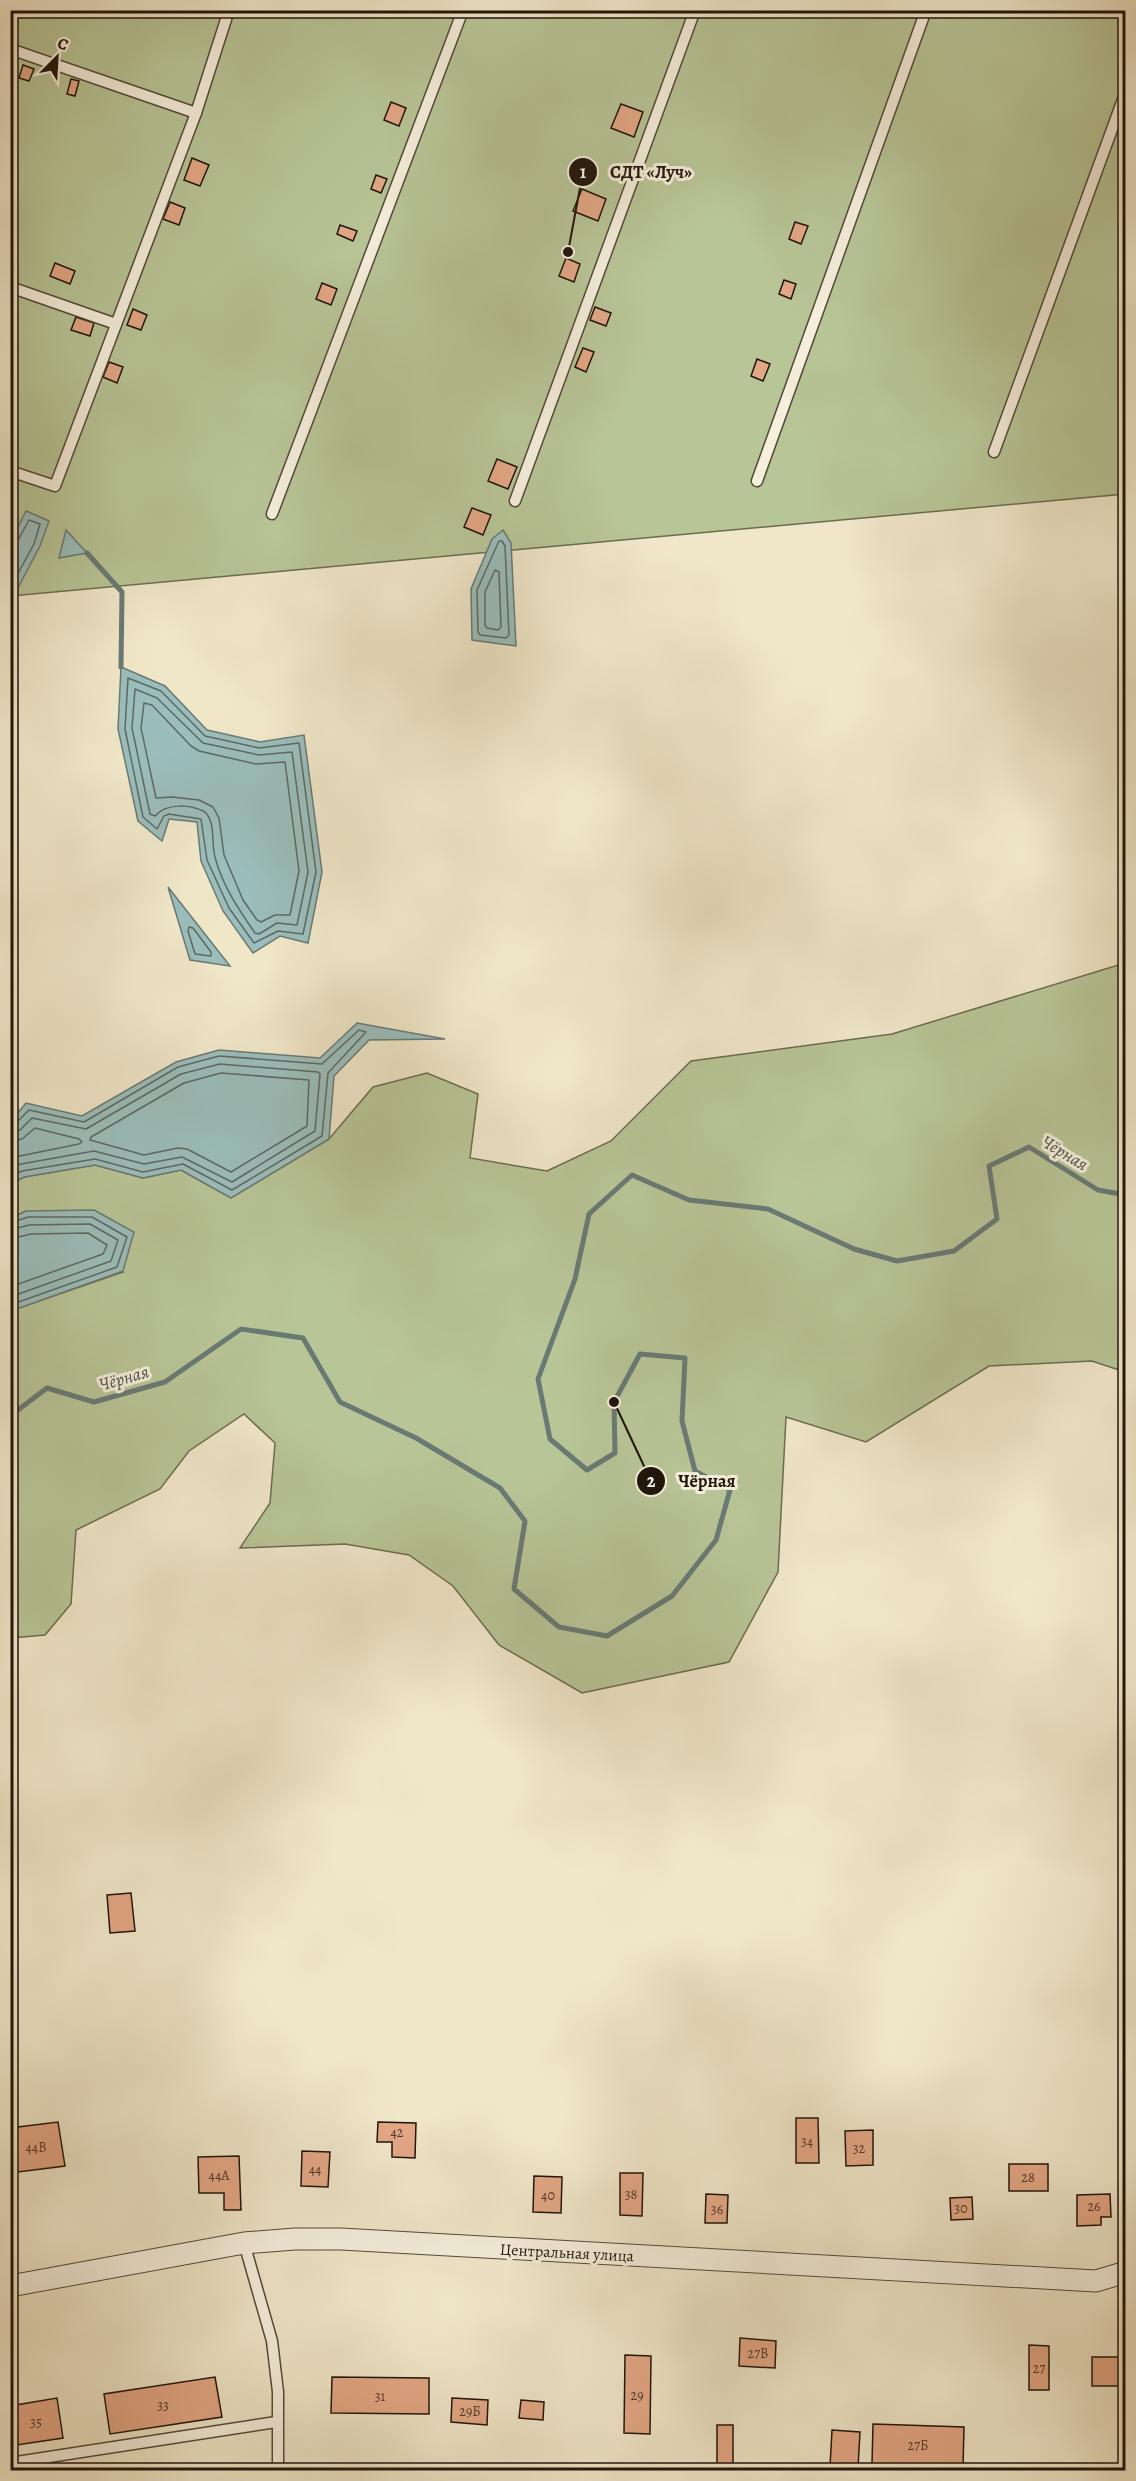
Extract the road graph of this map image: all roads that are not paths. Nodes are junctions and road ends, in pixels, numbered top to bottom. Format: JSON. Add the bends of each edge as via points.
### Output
{"nodes":[{"id":1,"x":229,"y":10,"type":"edge"},
{"id":2,"x":463,"y":10,"type":"edge"},
{"id":3,"x":695,"y":10,"type":"edge"},
{"id":4,"x":926,"y":10,"type":"edge"},
{"id":5,"x":10,"y":49,"type":"edge"},
{"id":6,"x":1125,"y":91,"type":"edge"},
{"id":7,"x":196,"y":113,"type":"junction"},
{"id":8,"x":10,"y":287,"type":"edge"},
{"id":9,"x":116,"y":324,"type":"junction"},
{"id":10,"x":994,"y":452,"type":"dead end"},
{"id":11,"x":10,"y":471,"type":"edge"},
{"id":12,"x":757,"y":481,"type":"dead end"},
{"id":13,"x":515,"y":501,"type":"dead end"},
{"id":14,"x":272,"y":514,"type":"dead end"},
{"id":15,"x":244,"y":2243,"type":"junction"},
{"id":16,"x":1125,"y":2272,"type":"edge"},
{"id":17,"x":10,"y":2286,"type":"edge"},
{"id":18,"x":276,"y":2422,"type":"junction"},
{"id":19,"x":10,"y":2463,"type":"edge"},
{"id":20,"x":278,"y":2470,"type":"edge"}],
"edges":[{"from":1,"to":7,"type":"lane"},
{"from":2,"to":14,"type":"lane"},
{"from":3,"to":13,"type":"lane"},
{"from":4,"to":12,"type":"lane"},
{"from":5,"to":7,"type":"lane"},
{"from":6,"to":10,"type":"lane"},
{"from":7,"to":9,"type":"lane"},
{"from":8,"to":9,"type":"lane"},
{"from":9,"to":11,"type":"lane","via":[[54,486]]},
{"from":15,"to":16,"type":"street","name":"Центральная улица","via":[[342,2239],[1096,2281]]},
{"from":15,"to":17,"type":"street","name":"Центральная улица"},
{"from":15,"to":18,"type":"lane","via":[[272,2341],[278,2392]]},
{"from":18,"to":19,"type":"lane"},
{"from":18,"to":20,"type":"lane"}]}
